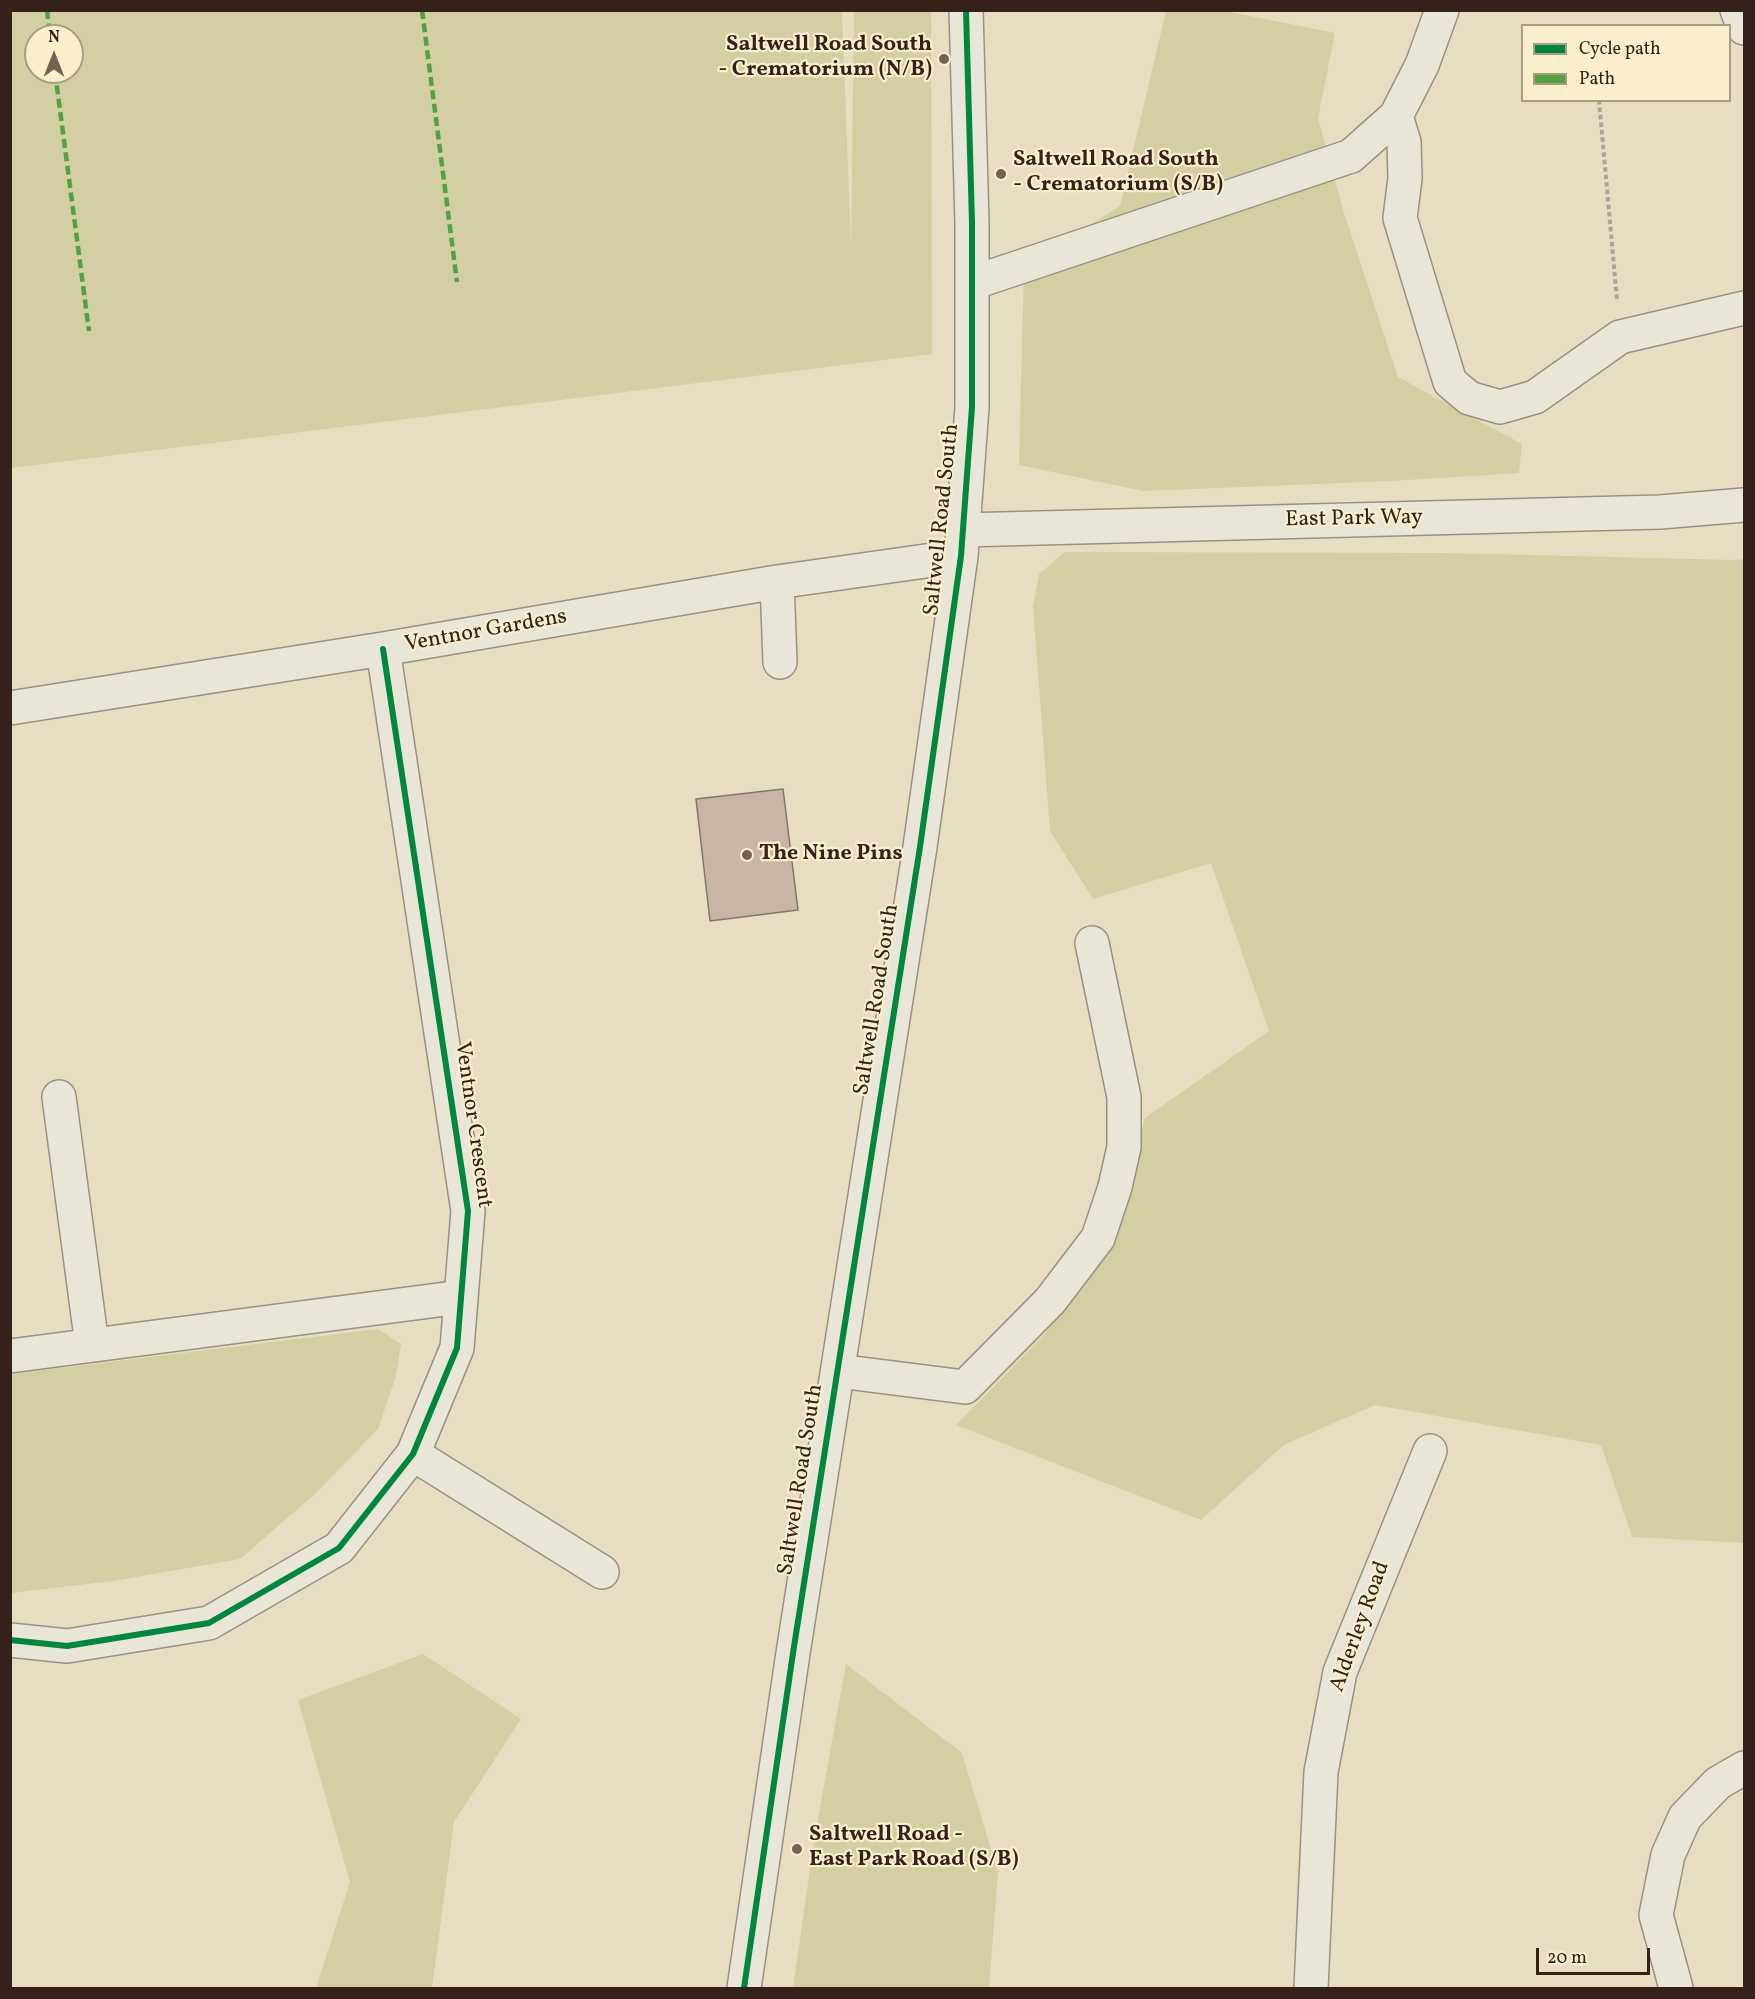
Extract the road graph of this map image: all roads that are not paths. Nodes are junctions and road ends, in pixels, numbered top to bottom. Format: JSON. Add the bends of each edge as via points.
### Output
{"nodes":[{"id":1,"x":966,"y":10,"type":"edge"},
{"id":2,"x":1442,"y":10,"type":"edge"},
{"id":3,"x":1737,"y":10,"type":"edge"},
{"id":4,"x":1744,"y":28,"type":"edge"},
{"id":5,"x":1396,"y":116,"type":"junction"},
{"id":6,"x":972,"y":283,"type":"junction"},
{"id":7,"x":1744,"y":308,"type":"edge"},
{"id":8,"x":1744,"y":505,"type":"edge"},
{"id":9,"x":962,"y":543,"type":"junction"},
{"id":10,"x":777,"y":582,"type":"junction"},
{"id":11,"x":382,"y":649,"type":"junction"},
{"id":12,"x":780,"y":662,"type":"dead end"},
{"id":13,"x":10,"y":708,"type":"edge"},
{"id":14,"x":1092,"y":943,"type":"dead end"},
{"id":15,"x":59,"y":1097,"type":"dead end"},
{"id":16,"x":461,"y":1297,"type":"junction"},
{"id":17,"x":92,"y":1345,"type":"junction"},
{"id":18,"x":10,"y":1356,"type":"edge"},
{"id":19,"x":838,"y":1371,"type":"junction"},
{"id":20,"x":1430,"y":1451,"type":"dead end"},
{"id":21,"x":413,"y":1454,"type":"junction"},
{"id":22,"x":602,"y":1572,"type":"dead end"},
{"id":23,"x":10,"y":1640,"type":"edge"},
{"id":24,"x":1744,"y":1767,"type":"edge"},
{"id":25,"x":744,"y":1989,"type":"edge"},
{"id":26,"x":1311,"y":1989,"type":"edge"},
{"id":27,"x":1676,"y":1989,"type":"edge"}],
"edges":[{"from":1,"to":6,"type":"street","name":"Saltwell Road South"},
{"from":2,"to":5,"type":"street","via":[[1422,65]]},
{"from":3,"to":4,"type":"street"},
{"from":5,"to":6,"type":"street","via":[[1351,156]]},
{"from":5,"to":7,"type":"street","via":[[1404,142],[1400,218],[1450,382],[1469,398],[1500,407],[1535,396],[1620,337]]},
{"from":6,"to":9,"type":"street","name":"Saltwell Road South","via":[[972,407]]},
{"from":8,"to":9,"type":"street","name":"East Park Way"},
{"from":9,"to":10,"type":"street","name":"Ventnor Gardens"},
{"from":9,"to":19,"type":"street","name":"Saltwell Road South","via":[[920,847]]},
{"from":10,"to":11,"type":"street","name":"Ventnor Gardens"},
{"from":10,"to":12,"type":"street"},
{"from":11,"to":13,"type":"street","name":"Ventnor Gardens"},
{"from":11,"to":16,"type":"street","name":"Ventnor Crescent","via":[[468,1211]]},
{"from":14,"to":19,"type":"street","via":[[1124,1097],[1124,1147],[1098,1238],[1050,1301],[965,1387]]},
{"from":15,"to":17,"type":"street"},
{"from":16,"to":17,"type":"street"},
{"from":16,"to":21,"type":"street","name":"Ventnor Crescent","via":[[457,1348]]},
{"from":17,"to":18,"type":"street"},
{"from":19,"to":25,"type":"street","name":"Saltwell Road South"},
{"from":20,"to":26,"type":"street","name":"Alderley Road","via":[[1340,1672],[1321,1772]]},
{"from":21,"to":22,"type":"street"},
{"from":21,"to":23,"type":"street","name":"Ventnor Crescent","via":[[339,1548],[209,1623],[67,1646]]},
{"from":24,"to":27,"type":"street","via":[[1718,1783],[1684,1817],[1668,1855],[1656,1915]]}]}
